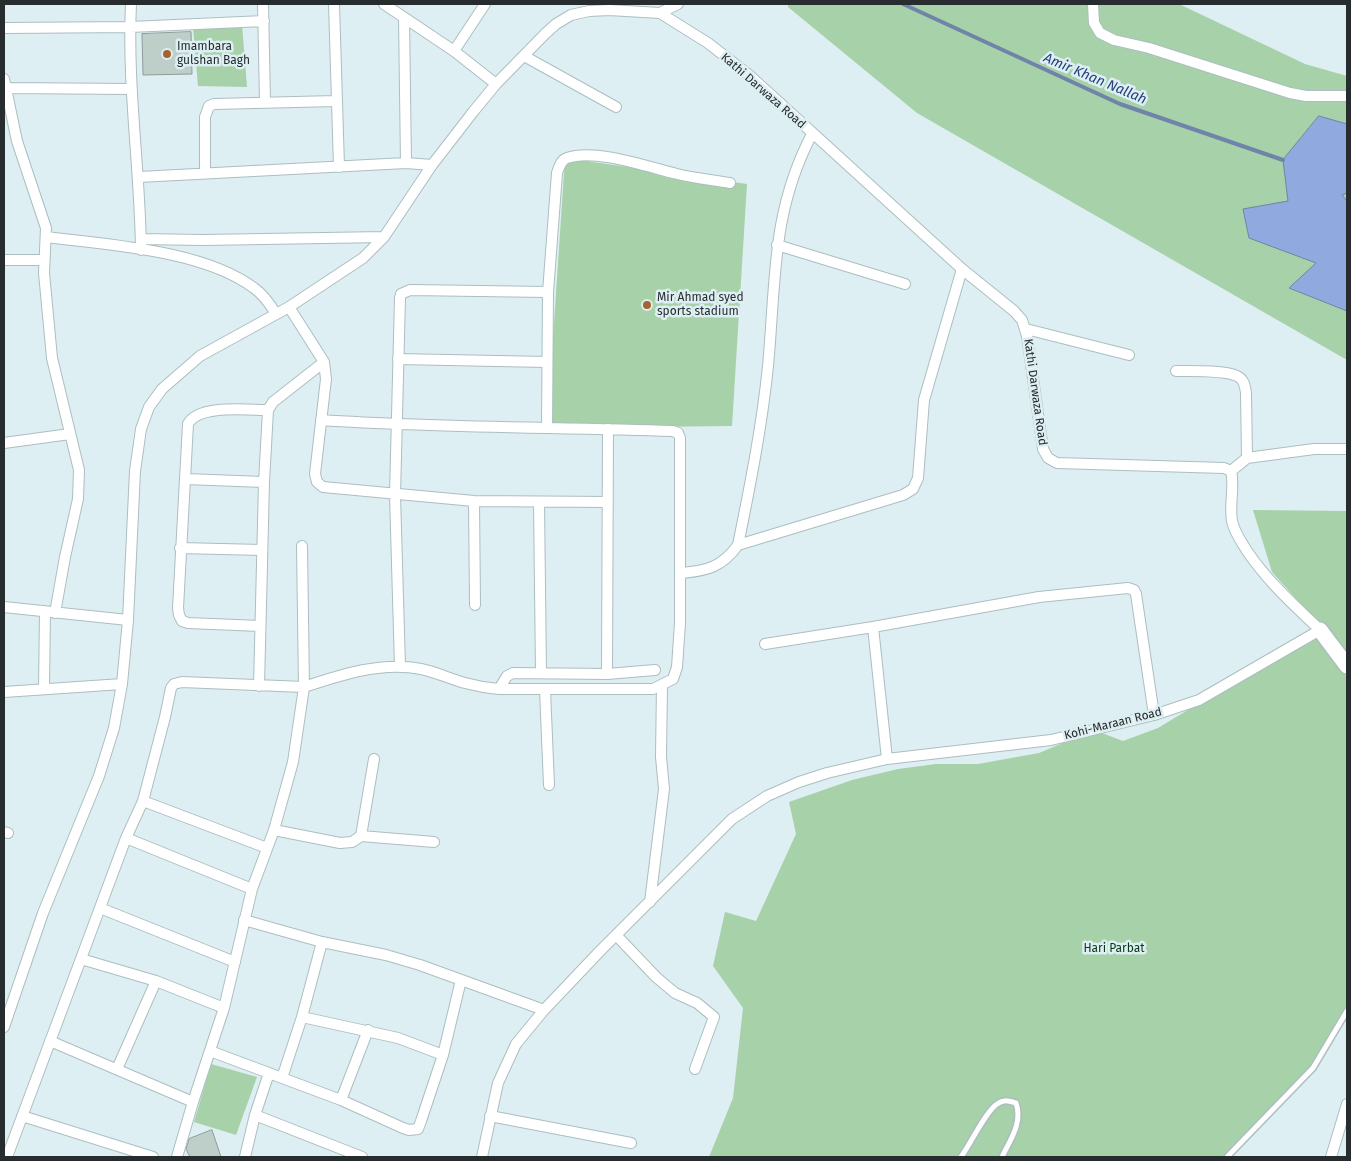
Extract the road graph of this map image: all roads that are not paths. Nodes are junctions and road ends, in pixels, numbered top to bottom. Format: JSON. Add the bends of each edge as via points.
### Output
{"nodes":[{"id":1,"x":131,"y":4,"type":"edge"},
{"id":2,"x":263,"y":4,"type":"edge"},
{"id":3,"x":334,"y":4,"type":"edge"},
{"id":4,"x":384,"y":4,"type":"edge"},
{"id":5,"x":485,"y":4,"type":"edge"},
{"id":6,"x":678,"y":4,"type":"edge"},
{"id":7,"x":1093,"y":4,"type":"edge"},
{"id":8,"x":660,"y":13,"type":"junction"},
{"id":9,"x":404,"y":18,"type":"junction"},
{"id":10,"x":264,"y":21,"type":"junction"},
{"id":11,"x":130,"y":27,"type":"junction"},
{"id":12,"x":4,"y":28,"type":"edge"},
{"id":13,"x":454,"y":51,"type":"junction"},
{"id":14,"x":524,"y":56,"type":"junction"},
{"id":15,"x":5,"y":84,"type":"edge"},
{"id":16,"x":496,"y":84,"type":"junction"},
{"id":17,"x":132,"y":89,"type":"junction"},
{"id":18,"x":1347,"y":96,"type":"edge"},
{"id":19,"x":336,"y":101,"type":"junction"},
{"id":20,"x":265,"y":102,"type":"junction"},
{"id":21,"x":616,"y":107,"type":"dead end"},
{"id":22,"x":812,"y":134,"type":"junction"},
{"id":23,"x":406,"y":163,"type":"junction"},
{"id":24,"x":432,"y":165,"type":"junction"},
{"id":25,"x":339,"y":167,"type":"junction"},
{"id":26,"x":205,"y":173,"type":"junction"},
{"id":27,"x":139,"y":176,"type":"junction"},
{"id":28,"x":730,"y":183,"type":"dead end"},
{"id":29,"x":47,"y":237,"type":"junction"},
{"id":30,"x":384,"y":237,"type":"junction"},
{"id":31,"x":141,"y":245,"type":"junction"},
{"id":32,"x":777,"y":245,"type":"junction"},
{"id":33,"x":4,"y":260,"type":"edge"},
{"id":34,"x":44,"y":260,"type":"junction"},
{"id":35,"x":962,"y":270,"type":"junction"},
{"id":36,"x":905,"y":284,"type":"dead end"},
{"id":37,"x":548,"y":292,"type":"junction"},
{"id":38,"x":289,"y":308,"type":"junction"},
{"id":39,"x":276,"y":314,"type":"junction"},
{"id":40,"x":1026,"y":328,"type":"junction"},
{"id":41,"x":1129,"y":355,"type":"dead end"},
{"id":42,"x":398,"y":359,"type":"junction"},
{"id":43,"x":324,"y":362,"type":"junction"},
{"id":44,"x":547,"y":362,"type":"junction"},
{"id":45,"x":1176,"y":370,"type":"dead end"},
{"id":46,"x":268,"y":410,"type":"junction"},
{"id":47,"x":321,"y":420,"type":"junction"},
{"id":48,"x":396,"y":425,"type":"junction"},
{"id":49,"x":547,"y":428,"type":"junction"},
{"id":50,"x":608,"y":429,"type":"junction"},
{"id":51,"x":70,"y":434,"type":"junction"},
{"id":52,"x":4,"y":443,"type":"edge"},
{"id":53,"x":1347,"y":449,"type":"edge"},
{"id":54,"x":1247,"y":458,"type":"junction"},
{"id":55,"x":1231,"y":471,"type":"junction"},
{"id":56,"x":185,"y":479,"type":"junction"},
{"id":57,"x":264,"y":482,"type":"junction"},
{"id":58,"x":395,"y":495,"type":"junction"},
{"id":59,"x":474,"y":501,"type":"junction"},
{"id":60,"x":539,"y":502,"type":"junction"},
{"id":61,"x":608,"y":502,"type":"junction"},
{"id":62,"x":738,"y":545,"type":"junction"},
{"id":63,"x":302,"y":546,"type":"dead end"},
{"id":64,"x":180,"y":548,"type":"junction"},
{"id":65,"x":262,"y":550,"type":"junction"},
{"id":66,"x":681,"y":574,"type":"junction"},
{"id":67,"x":475,"y":605,"type":"dead end"},
{"id":68,"x":4,"y":607,"type":"edge"},
{"id":69,"x":50,"y":612,"type":"junction"},
{"id":70,"x":128,"y":620,"type":"junction"},
{"id":71,"x":260,"y":626,"type":"junction"},
{"id":72,"x":873,"y":627,"type":"junction"},
{"id":73,"x":1320,"y":630,"type":"junction"},
{"id":74,"x":765,"y":644,"type":"dead end"},
{"id":75,"x":400,"y":666,"type":"junction"},
{"id":76,"x":1347,"y":666,"type":"edge"},
{"id":77,"x":655,"y":670,"type":"dead end"},
{"id":78,"x":541,"y":673,"type":"junction"},
{"id":79,"x":607,"y":674,"type":"junction"},
{"id":80,"x":122,"y":684,"type":"junction"},
{"id":81,"x":662,"y":685,"type":"junction"},
{"id":82,"x":259,"y":686,"type":"junction"},
{"id":83,"x":304,"y":687,"type":"junction"},
{"id":84,"x":44,"y":688,"type":"junction"},
{"id":85,"x":499,"y":689,"type":"junction"},
{"id":86,"x":545,"y":690,"type":"junction"},
{"id":87,"x":4,"y":692,"type":"edge"},
{"id":88,"x":1154,"y":715,"type":"junction"},
{"id":89,"x":374,"y":759,"type":"dead end"},
{"id":90,"x":887,"y":759,"type":"junction"},
{"id":91,"x":549,"y":785,"type":"dead end"},
{"id":92,"x":143,"y":801,"type":"junction"},
{"id":93,"x":274,"y":830,"type":"junction"},
{"id":94,"x":361,"y":836,"type":"junction"},
{"id":95,"x":126,"y":838,"type":"junction"},
{"id":96,"x":434,"y":842,"type":"dead end"},
{"id":97,"x":267,"y":848,"type":"junction"},
{"id":98,"x":252,"y":889,"type":"junction"},
{"id":99,"x":650,"y":902,"type":"junction"},
{"id":100,"x":100,"y":908,"type":"junction"},
{"id":101,"x":244,"y":920,"type":"junction"},
{"id":102,"x":616,"y":935,"type":"junction"},
{"id":103,"x":322,"y":942,"type":"junction"},
{"id":104,"x":81,"y":959,"type":"junction"},
{"id":105,"x":235,"y":962,"type":"junction"},
{"id":106,"x":461,"y":980,"type":"junction"},
{"id":107,"x":156,"y":981,"type":"junction"},
{"id":108,"x":7,"y":1008,"type":"edge"},
{"id":109,"x":224,"y":1008,"type":"junction"},
{"id":110,"x":544,"y":1010,"type":"junction"},
{"id":111,"x":1347,"y":1011,"type":"edge"},
{"id":112,"x":302,"y":1017,"type":"junction"},
{"id":113,"x":4,"y":1027,"type":"edge"},
{"id":114,"x":368,"y":1030,"type":"junction"},
{"id":115,"x":50,"y":1041,"type":"junction"},
{"id":116,"x":210,"y":1051,"type":"junction"},
{"id":117,"x":443,"y":1055,"type":"junction"},
{"id":118,"x":117,"y":1069,"type":"junction"},
{"id":119,"x":695,"y":1069,"type":"dead end"},
{"id":120,"x":269,"y":1073,"type":"junction"},
{"id":121,"x":282,"y":1078,"type":"junction"},
{"id":122,"x":341,"y":1100,"type":"junction"},
{"id":123,"x":192,"y":1102,"type":"junction"},
{"id":124,"x":1347,"y":1104,"type":"edge"},
{"id":125,"x":256,"y":1115,"type":"junction"},
{"id":126,"x":22,"y":1116,"type":"junction"},
{"id":127,"x":490,"y":1116,"type":"junction"},
{"id":128,"x":631,"y":1143,"type":"dead end"},
{"id":129,"x":7,"y":1157,"type":"edge"},
{"id":130,"x":153,"y":1157,"type":"edge"},
{"id":131,"x":177,"y":1157,"type":"edge"},
{"id":132,"x":245,"y":1157,"type":"edge"},
{"id":133,"x":362,"y":1157,"type":"edge"},
{"id":134,"x":482,"y":1157,"type":"edge"},
{"id":135,"x":961,"y":1157,"type":"edge"},
{"id":136,"x":1002,"y":1157,"type":"edge"},
{"id":137,"x":1227,"y":1157,"type":"edge"},
{"id":138,"x":1330,"y":1157,"type":"edge"}],
"edges":[{"from":1,"to":11,"type":"street"},
{"from":2,"to":10,"type":"street"},
{"from":3,"to":19,"type":"street"},
{"from":4,"to":9,"type":"street"},
{"from":5,"to":13,"type":"street"},
{"from":6,"to":8,"type":"street"},
{"from":7,"to":18,"type":"street","via":[[1094,23],[1100,33],[1114,40],[1290,93]]},
{"from":8,"to":14,"type":"street","via":[[609,10],[571,15],[556,24]]},
{"from":8,"to":22,"type":"street","name":"Kathi Darwaza Road","via":[[708,43],[749,75]]},
{"from":9,"to":13,"type":"street"},
{"from":9,"to":23,"type":"street"},
{"from":10,"to":11,"type":"street"},
{"from":10,"to":20,"type":"street"},
{"from":11,"to":12,"type":"street"},
{"from":11,"to":17,"type":"street"},
{"from":13,"to":16,"type":"street"},
{"from":14,"to":16,"type":"street"},
{"from":14,"to":21,"type":"street"},
{"from":15,"to":17,"type":"street"},
{"from":15,"to":29,"type":"street","via":[[17,141],[44,218]]},
{"from":16,"to":24,"type":"street"},
{"from":17,"to":27,"type":"street"},
{"from":19,"to":20,"type":"street"},
{"from":19,"to":25,"type":"street"},
{"from":20,"to":26,"type":"street","via":[[209,106],[205,117]]},
{"from":22,"to":32,"type":"street","via":[[791,181]]},
{"from":22,"to":35,"type":"street","name":"Kathi Darwaza Road"},
{"from":23,"to":24,"type":"street"},
{"from":23,"to":25,"type":"street"},
{"from":24,"to":30,"type":"street"},
{"from":25,"to":26,"type":"street"},
{"from":26,"to":27,"type":"street"},
{"from":27,"to":31,"type":"street"},
{"from":28,"to":37,"type":"street","via":[[602,156],[565,158],[556,173]]},
{"from":29,"to":31,"type":"street"},
{"from":29,"to":34,"type":"street"},
{"from":30,"to":31,"type":"street","via":[[203,240]]},
{"from":30,"to":38,"type":"street","via":[[362,258]]},
{"from":31,"to":39,"type":"street","via":[[215,267],[254,288]]},
{"from":32,"to":36,"type":"street"},
{"from":32,"to":62,"type":"street","via":[[768,366]]},
{"from":33,"to":34,"type":"street"},
{"from":34,"to":51,"type":"street","via":[[52,358]]},
{"from":35,"to":40,"type":"street","name":"Kathi Darwaza Road","via":[[1014,311]]},
{"from":35,"to":62,"type":"street","via":[[924,400],[918,471],[913,489],[903,495]]},
{"from":37,"to":42,"type":"street","via":[[405,291],[400,298]]},
{"from":37,"to":44,"type":"street"},
{"from":38,"to":39,"type":"street"},
{"from":38,"to":43,"type":"street"},
{"from":39,"to":70,"type":"street","via":[[200,356],[162,389],[149,407],[141,429],[135,471]]},
{"from":40,"to":41,"type":"street"},
{"from":40,"to":55,"type":"street","name":"Kathi Darwaza Road","via":[[1040,436],[1048,458],[1056,463],[1224,468]]},
{"from":42,"to":44,"type":"street"},
{"from":42,"to":48,"type":"street"},
{"from":43,"to":46,"type":"street","via":[[273,402]]},
{"from":43,"to":47,"type":"street","via":[[326,379]]},
{"from":44,"to":49,"type":"street"},
{"from":45,"to":54,"type":"street","via":[[1227,373],[1244,382]]},
{"from":46,"to":56,"type":"street","via":[[208,412],[191,418]]},
{"from":46,"to":57,"type":"street"},
{"from":47,"to":48,"type":"street"},
{"from":47,"to":58,"type":"street","via":[[314,474],[317,482],[323,487]]},
{"from":48,"to":49,"type":"street"},
{"from":48,"to":58,"type":"street"},
{"from":49,"to":50,"type":"street"},
{"from":50,"to":61,"type":"street"},
{"from":50,"to":66,"type":"street","via":[[678,433]]},
{"from":51,"to":52,"type":"street"},
{"from":51,"to":69,"type":"street","via":[[80,486]]},
{"from":53,"to":54,"type":"street","via":[[1314,449]]},
{"from":54,"to":55,"type":"street"},
{"from":55,"to":73,"type":"street","via":[[1232,522],[1236,535],[1271,584]]},
{"from":56,"to":57,"type":"street"},
{"from":56,"to":64,"type":"street"},
{"from":57,"to":65,"type":"street"},
{"from":58,"to":59,"type":"street"},
{"from":58,"to":75,"type":"street"},
{"from":59,"to":60,"type":"street"},
{"from":59,"to":67,"type":"street"},
{"from":60,"to":61,"type":"street"},
{"from":60,"to":78,"type":"street"},
{"from":61,"to":79,"type":"street"},
{"from":62,"to":66,"type":"street","via":[[729,558],[715,567]]},
{"from":63,"to":83,"type":"street"},
{"from":64,"to":65,"type":"street"},
{"from":64,"to":71,"type":"street","via":[[178,608],[182,621]]},
{"from":65,"to":71,"type":"street"},
{"from":66,"to":81,"type":"street","via":[[677,667],[673,679]]},
{"from":68,"to":69,"type":"street"},
{"from":69,"to":70,"type":"street"},
{"from":69,"to":84,"type":"street"},
{"from":70,"to":80,"type":"street"},
{"from":71,"to":82,"type":"street"},
{"from":72,"to":74,"type":"street"},
{"from":72,"to":88,"type":"street","via":[[1039,597],[1128,588],[1136,594]]},
{"from":72,"to":90,"type":"street"},
{"from":73,"to":76,"type":"street"},
{"from":73,"to":88,"type":"street","name":"Kohi-Maraan Road","via":[[1198,700]]},
{"from":75,"to":83,"type":"street","via":[[368,670]]},
{"from":75,"to":85,"type":"street"},
{"from":77,"to":79,"type":"street"},
{"from":78,"to":79,"type":"street"},
{"from":78,"to":85,"type":"street","via":[[509,674]]},
{"from":80,"to":84,"type":"street"},
{"from":80,"to":108,"type":"street","via":[[114,728],[99,776]]},
{"from":81,"to":86,"type":"street","via":[[653,689]]},
{"from":81,"to":99,"type":"street","via":[[664,789]]},
{"from":82,"to":83,"type":"street"},
{"from":82,"to":92,"type":"street","via":[[174,684]]},
{"from":83,"to":93,"type":"street","via":[[293,762]]},
{"from":84,"to":87,"type":"street"},
{"from":85,"to":86,"type":"street"},
{"from":86,"to":91,"type":"street"},
{"from":88,"to":90,"type":"street","name":"Kohi-Maraan Road","via":[[1051,740]]},
{"from":89,"to":94,"type":"street"},
{"from":90,"to":99,"type":"street","name":"Kohi-Maraan Road","via":[[827,773],[767,796],[732,819]]},
{"from":92,"to":95,"type":"street"},
{"from":92,"to":97,"type":"street"},
{"from":93,"to":94,"type":"street","via":[[340,843],[352,842]]},
{"from":93,"to":97,"type":"street"},
{"from":94,"to":96,"type":"street"},
{"from":95,"to":98,"type":"street"},
{"from":95,"to":100,"type":"street"},
{"from":97,"to":98,"type":"street"},
{"from":98,"to":101,"type":"street"},
{"from":99,"to":102,"type":"street","name":"Kohi-Maraan Road"},
{"from":100,"to":104,"type":"street"},
{"from":100,"to":105,"type":"street"},
{"from":101,"to":103,"type":"street"},
{"from":101,"to":105,"type":"street"},
{"from":102,"to":110,"type":"street","name":"Kohi-Maraan Road"},
{"from":102,"to":119,"type":"street","via":[[676,993],[698,1003],[714,1017]]},
{"from":103,"to":106,"type":"street","via":[[420,965]]},
{"from":103,"to":112,"type":"street"},
{"from":104,"to":107,"type":"street"},
{"from":104,"to":115,"type":"street"},
{"from":105,"to":109,"type":"street"},
{"from":106,"to":110,"type":"street"},
{"from":106,"to":117,"type":"street"},
{"from":107,"to":109,"type":"street"},
{"from":107,"to":118,"type":"street"},
{"from":108,"to":113,"type":"street"},
{"from":109,"to":116,"type":"street"},
{"from":110,"to":127,"type":"street","name":"Kohi-Maraan Road","via":[[516,1044],[498,1083]]},
{"from":111,"to":137,"type":"lane","via":[[1313,1068]]},
{"from":112,"to":114,"type":"street"},
{"from":112,"to":121,"type":"street"},
{"from":114,"to":117,"type":"street"},
{"from":114,"to":122,"type":"street"},
{"from":115,"to":118,"type":"street"},
{"from":115,"to":126,"type":"street"},
{"from":116,"to":120,"type":"street"},
{"from":116,"to":123,"type":"street"},
{"from":117,"to":122,"type":"street","via":[[418,1129],[403,1128]]},
{"from":118,"to":123,"type":"street"},
{"from":120,"to":121,"type":"street"},
{"from":120,"to":125,"type":"street"},
{"from":121,"to":122,"type":"street"},
{"from":123,"to":131,"type":"street"},
{"from":124,"to":138,"type":"street"},
{"from":125,"to":132,"type":"street"},
{"from":125,"to":133,"type":"street"},
{"from":126,"to":129,"type":"street"},
{"from":126,"to":130,"type":"street"},
{"from":127,"to":128,"type":"street"},
{"from":127,"to":134,"type":"street","name":"Kohi-Maraan Road"},
{"from":135,"to":136,"type":"lane","via":[[990,1112],[1007,1100],[1016,1103],[1020,1112]]}]}
